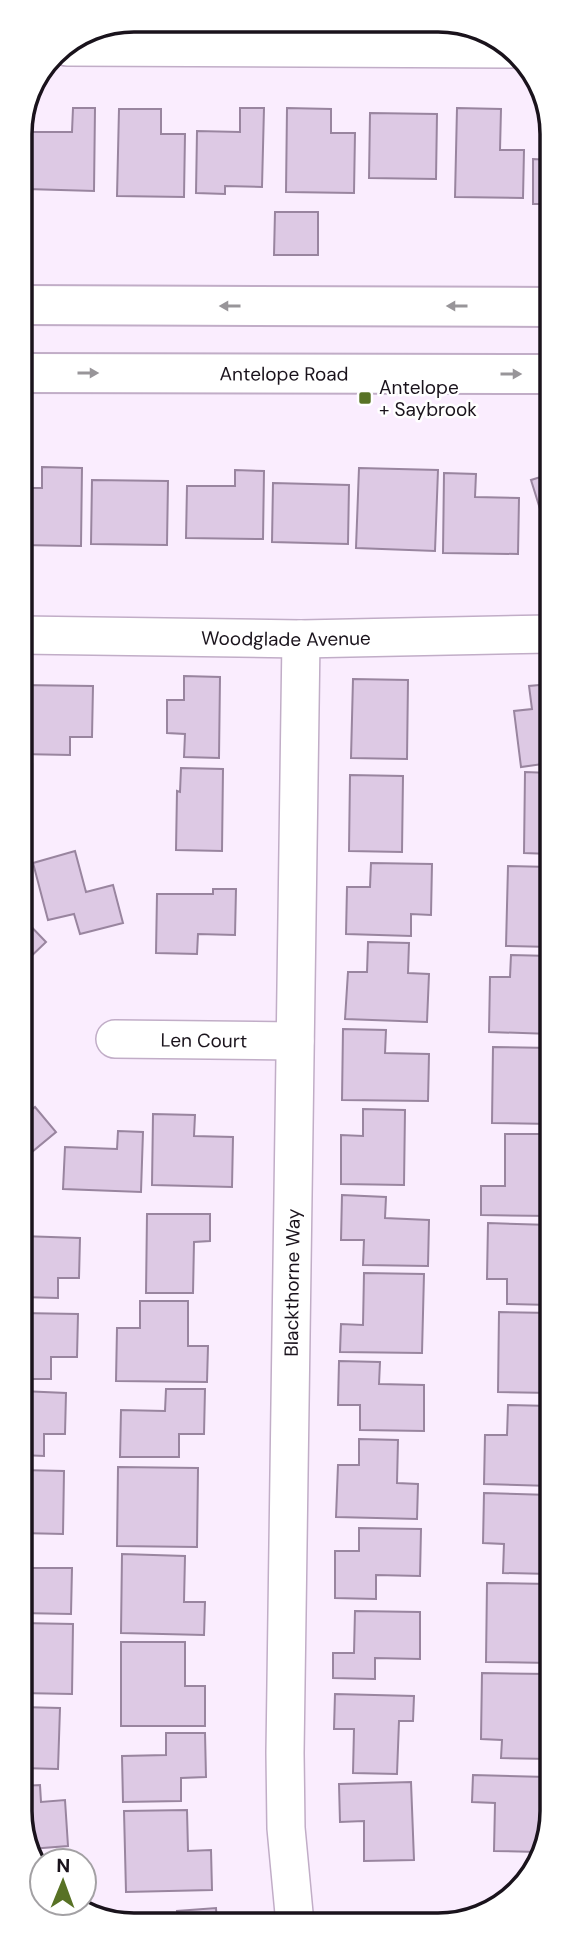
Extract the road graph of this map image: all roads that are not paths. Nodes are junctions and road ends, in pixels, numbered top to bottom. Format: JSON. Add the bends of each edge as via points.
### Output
{"nodes":[{"id":1,"x":80,"y":47,"type":"edge"},
{"id":2,"x":495,"y":49,"type":"edge"},
{"id":3,"x":32,"y":305,"type":"edge"},
{"id":4,"x":540,"y":307,"type":"edge"},
{"id":5,"x":32,"y":373,"type":"edge"},
{"id":6,"x":540,"y":374,"type":"edge"},
{"id":7,"x":540,"y":634,"type":"edge"},
{"id":8,"x":32,"y":635,"type":"edge"},
{"id":9,"x":301,"y":639,"type":"junction"},
{"id":10,"x":115,"y":1039,"type":"dead end"},
{"id":11,"x":295,"y":1041,"type":"junction"},
{"id":12,"x":294,"y":1913,"type":"edge"}],
"edges":[{"from":1,"to":2,"type":"street"},
{"from":4,"to":3,"type":"main road","one_way":true},
{"from":5,"to":6,"type":"main road","name":"Antelope Road","one_way":true},
{"from":7,"to":9,"type":"street","name":"Woodglade Avenue"},
{"from":8,"to":9,"type":"street","name":"Woodglade Avenue"},
{"from":9,"to":11,"type":"street","name":"Blackthorne Way"},
{"from":10,"to":11,"type":"street","name":"Len Court"},
{"from":11,"to":12,"type":"street","name":"Blackthorne Way","via":[[285,1753]]}]}
